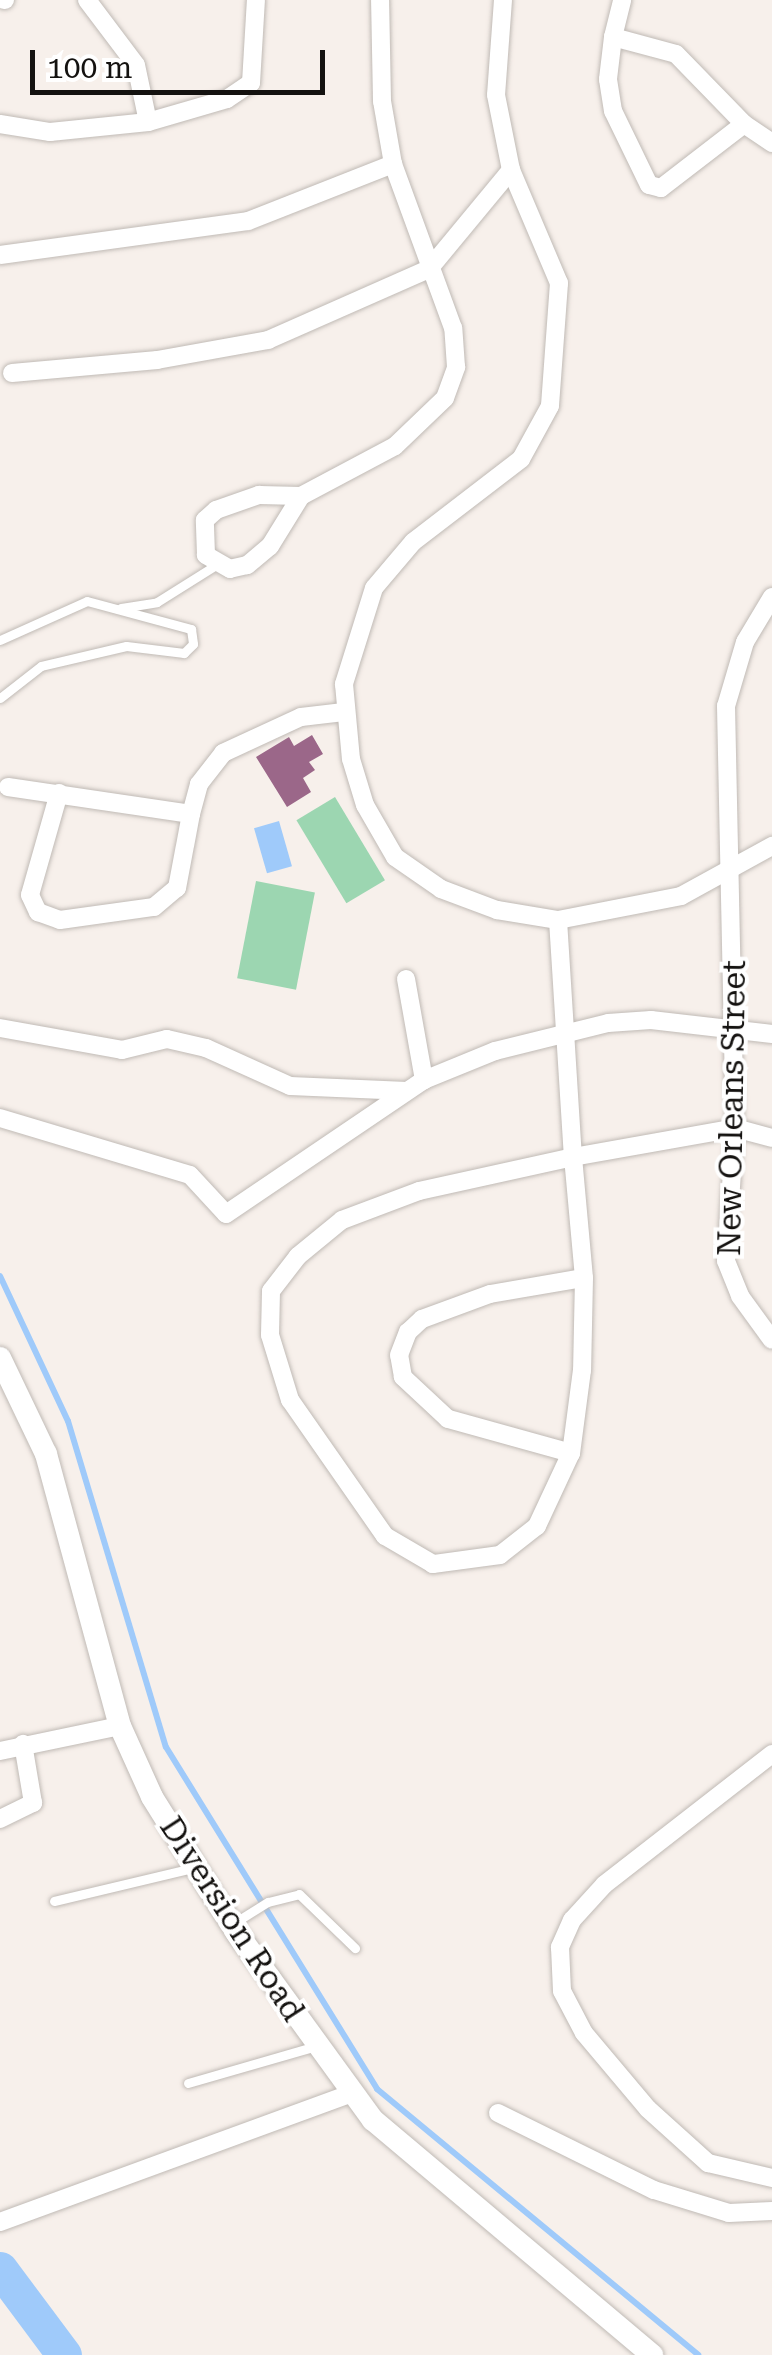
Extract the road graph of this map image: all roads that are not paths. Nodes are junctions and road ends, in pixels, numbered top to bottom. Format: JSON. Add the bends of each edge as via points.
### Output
{"nodes":[{"id":1,"x":87,"y":0,"type":"edge"},
{"id":2,"x":256,"y":0,"type":"edge"},
{"id":3,"x":380,"y":0,"type":"edge"},
{"id":4,"x":503,"y":0,"type":"edge"},
{"id":5,"x":622,"y":0,"type":"edge"},
{"id":6,"x":614,"y":38,"type":"junction"},
{"id":7,"x":148,"y":122,"type":"junction"},
{"id":8,"x":0,"y":124,"type":"edge"},
{"id":9,"x":744,"y":124,"type":"junction"},
{"id":10,"x":772,"y":143,"type":"edge"},
{"id":11,"x":394,"y":164,"type":"junction"},
{"id":12,"x":511,"y":170,"type":"junction"},
{"id":13,"x":0,"y":255,"type":"edge"},
{"id":14,"x":429,"y":269,"type":"junction"},
{"id":15,"x":12,"y":373,"type":"dead end"},
{"id":16,"x":301,"y":496,"type":"junction"},
{"id":17,"x":216,"y":565,"type":"junction"},
{"id":18,"x":772,"y":597,"type":"edge"},
{"id":19,"x":116,"y":609,"type":"junction"},
{"id":20,"x":0,"y":640,"type":"edge"},
{"id":21,"x":0,"y":698,"type":"edge"},
{"id":22,"x":344,"y":712,"type":"junction"},
{"id":23,"x":8,"y":787,"type":"dead end"},
{"id":24,"x":59,"y":793,"type":"junction"},
{"id":25,"x":191,"y":814,"type":"junction"},
{"id":26,"x":772,"y":846,"type":"edge"},
{"id":27,"x":733,"y":864,"type":"junction"},
{"id":28,"x":558,"y":920,"type":"junction"},
{"id":29,"x":406,"y":979,"type":"dead end"},
{"id":30,"x":734,"y":1027,"type":"junction"},
{"id":31,"x":0,"y":1028,"type":"edge"},
{"id":32,"x":566,"y":1032,"type":"junction"},
{"id":33,"x":772,"y":1034,"type":"edge"},
{"id":34,"x":424,"y":1080,"type":"junction"},
{"id":35,"x":407,"y":1091,"type":"junction"},
{"id":36,"x":0,"y":1118,"type":"edge"},
{"id":37,"x":735,"y":1128,"type":"junction"},
{"id":38,"x":772,"y":1138,"type":"edge"},
{"id":39,"x":573,"y":1158,"type":"junction"},
{"id":40,"x":584,"y":1278,"type":"junction"},
{"id":41,"x":768,"y":1334,"type":"edge"},
{"id":42,"x":0,"y":1358,"type":"edge"},
{"id":43,"x":571,"y":1453,"type":"junction"},
{"id":44,"x":120,"y":1726,"type":"junction"},
{"id":45,"x":23,"y":1744,"type":"junction"},
{"id":46,"x":0,"y":1751,"type":"edge"},
{"id":47,"x":772,"y":1754,"type":"edge"},
{"id":48,"x":0,"y":1819,"type":"edge"},
{"id":49,"x":196,"y":1867,"type":"junction"},
{"id":50,"x":54,"y":1901,"type":"dead end"},
{"id":51,"x":240,"y":1919,"type":"junction"},
{"id":52,"x":355,"y":1948,"type":"dead end"},
{"id":53,"x":316,"y":2046,"type":"junction"},
{"id":54,"x":188,"y":2083,"type":"dead end"},
{"id":55,"x":350,"y":2094,"type":"junction"},
{"id":56,"x":498,"y":2113,"type":"dead end"},
{"id":57,"x":772,"y":2178,"type":"edge"},
{"id":58,"x":772,"y":2210,"type":"edge"},
{"id":59,"x":0,"y":2222,"type":"edge"},
{"id":60,"x":652,"y":2355,"type":"edge"}],
"edges":[{"from":1,"to":7,"type":"street","via":[[136,64]]},
{"from":2,"to":7,"type":"street","via":[[250,83],[227,99]]},
{"from":3,"to":11,"type":"street","via":[[382,101]]},
{"from":4,"to":12,"type":"street","via":[[496,95]]},
{"from":5,"to":6,"type":"street"},
{"from":6,"to":9,"type":"street","via":[[676,54]]},
{"from":6,"to":9,"type":"street","via":[[613,112],[654,188],[668,185]]},
{"from":7,"to":8,"type":"street","via":[[50,132]]},
{"from":9,"to":10,"type":"street"},
{"from":11,"to":13,"type":"street","via":[[248,221]]},
{"from":11,"to":14,"type":"street"},
{"from":12,"to":14,"type":"street"},
{"from":12,"to":22,"type":"street","via":[[559,283],[550,406],[521,458],[412,542],[374,588],[344,684]]},
{"from":14,"to":15,"type":"street","via":[[268,340],[157,360]]},
{"from":14,"to":16,"type":"street","via":[[453,328],[456,366],[445,398],[395,446]]},
{"from":16,"to":17,"type":"street","via":[[270,546],[247,565]]},
{"from":16,"to":17,"type":"street","via":[[258,495],[216,510],[206,520],[202,546]]},
{"from":17,"to":19,"type":"lane","via":[[157,602]]},
{"from":18,"to":27,"type":"street","name":"New Orleans Street","via":[[745,642],[726,706]]},
{"from":19,"to":20,"type":"lane","via":[[86,601],[70,605]]},
{"from":19,"to":21,"type":"lane","via":[[190,628],[193,644],[184,653],[126,646],[40,666]]},
{"from":22,"to":25,"type":"street","via":[[302,717],[222,753],[198,784]]},
{"from":22,"to":28,"type":"street","via":[[365,805],[395,857],[441,889],[497,910]]},
{"from":23,"to":24,"type":"street"},
{"from":24,"to":25,"type":"street"},
{"from":24,"to":25,"type":"street","via":[[30,894],[38,912],[60,920],[154,907],[177,888]]},
{"from":26,"to":27,"type":"street"},
{"from":27,"to":28,"type":"street","via":[[681,896]]},
{"from":27,"to":30,"type":"street","name":"New Orleans Street"},
{"from":28,"to":32,"type":"street"},
{"from":29,"to":34,"type":"street"},
{"from":30,"to":32,"type":"street","via":[[651,1020]]},
{"from":30,"to":33,"type":"street"},
{"from":30,"to":37,"type":"street","name":"New Orleans Street"},
{"from":31,"to":35,"type":"street","via":[[122,1050],[166,1039],[206,1048],[290,1086]]},
{"from":32,"to":34,"type":"street"},
{"from":32,"to":39,"type":"street"},
{"from":34,"to":35,"type":"street"},
{"from":35,"to":36,"type":"street","via":[[226,1214],[190,1175]]},
{"from":37,"to":38,"type":"street"},
{"from":37,"to":39,"type":"street"},
{"from":37,"to":41,"type":"street","name":"New Orleans Street","via":[[726,1261]]},
{"from":39,"to":40,"type":"street"},
{"from":39,"to":43,"type":"street","via":[[419,1191],[342,1220],[298,1256],[271,1291],[270,1335],[290,1400],[365,1515],[404,1551],[433,1564],[477,1563],[520,1544],[550,1504]]},
{"from":40,"to":43,"type":"street"},
{"from":40,"to":43,"type":"street","via":[[490,1294],[422,1319],[408,1332],[400,1355],[404,1377],[448,1420]]},
{"from":42,"to":44,"type":"street","name":"Diversion Road","via":[[46,1454]]},
{"from":44,"to":45,"type":"street"},
{"from":44,"to":49,"type":"street","name":"Diversion Road","via":[[152,1797]]},
{"from":45,"to":46,"type":"street"},
{"from":45,"to":48,"type":"street","via":[[32,1803]]},
{"from":47,"to":57,"type":"street","via":[[604,1885],[572,1920],[560,1947],[562,1990],[584,2034],[648,2109],[708,2163]]},
{"from":49,"to":50,"type":"lane"},
{"from":49,"to":51,"type":"street","name":"Diversion Road"},
{"from":51,"to":52,"type":"lane","via":[[290,1894],[309,1898]]},
{"from":51,"to":53,"type":"street","name":"Diversion Road"},
{"from":53,"to":54,"type":"lane"},
{"from":53,"to":55,"type":"street","name":"Diversion Road"},
{"from":55,"to":59,"type":"street"},
{"from":55,"to":60,"type":"street","name":"Diversion Road"},
{"from":56,"to":58,"type":"street","via":[[654,2190],[728,2213]]}]}
